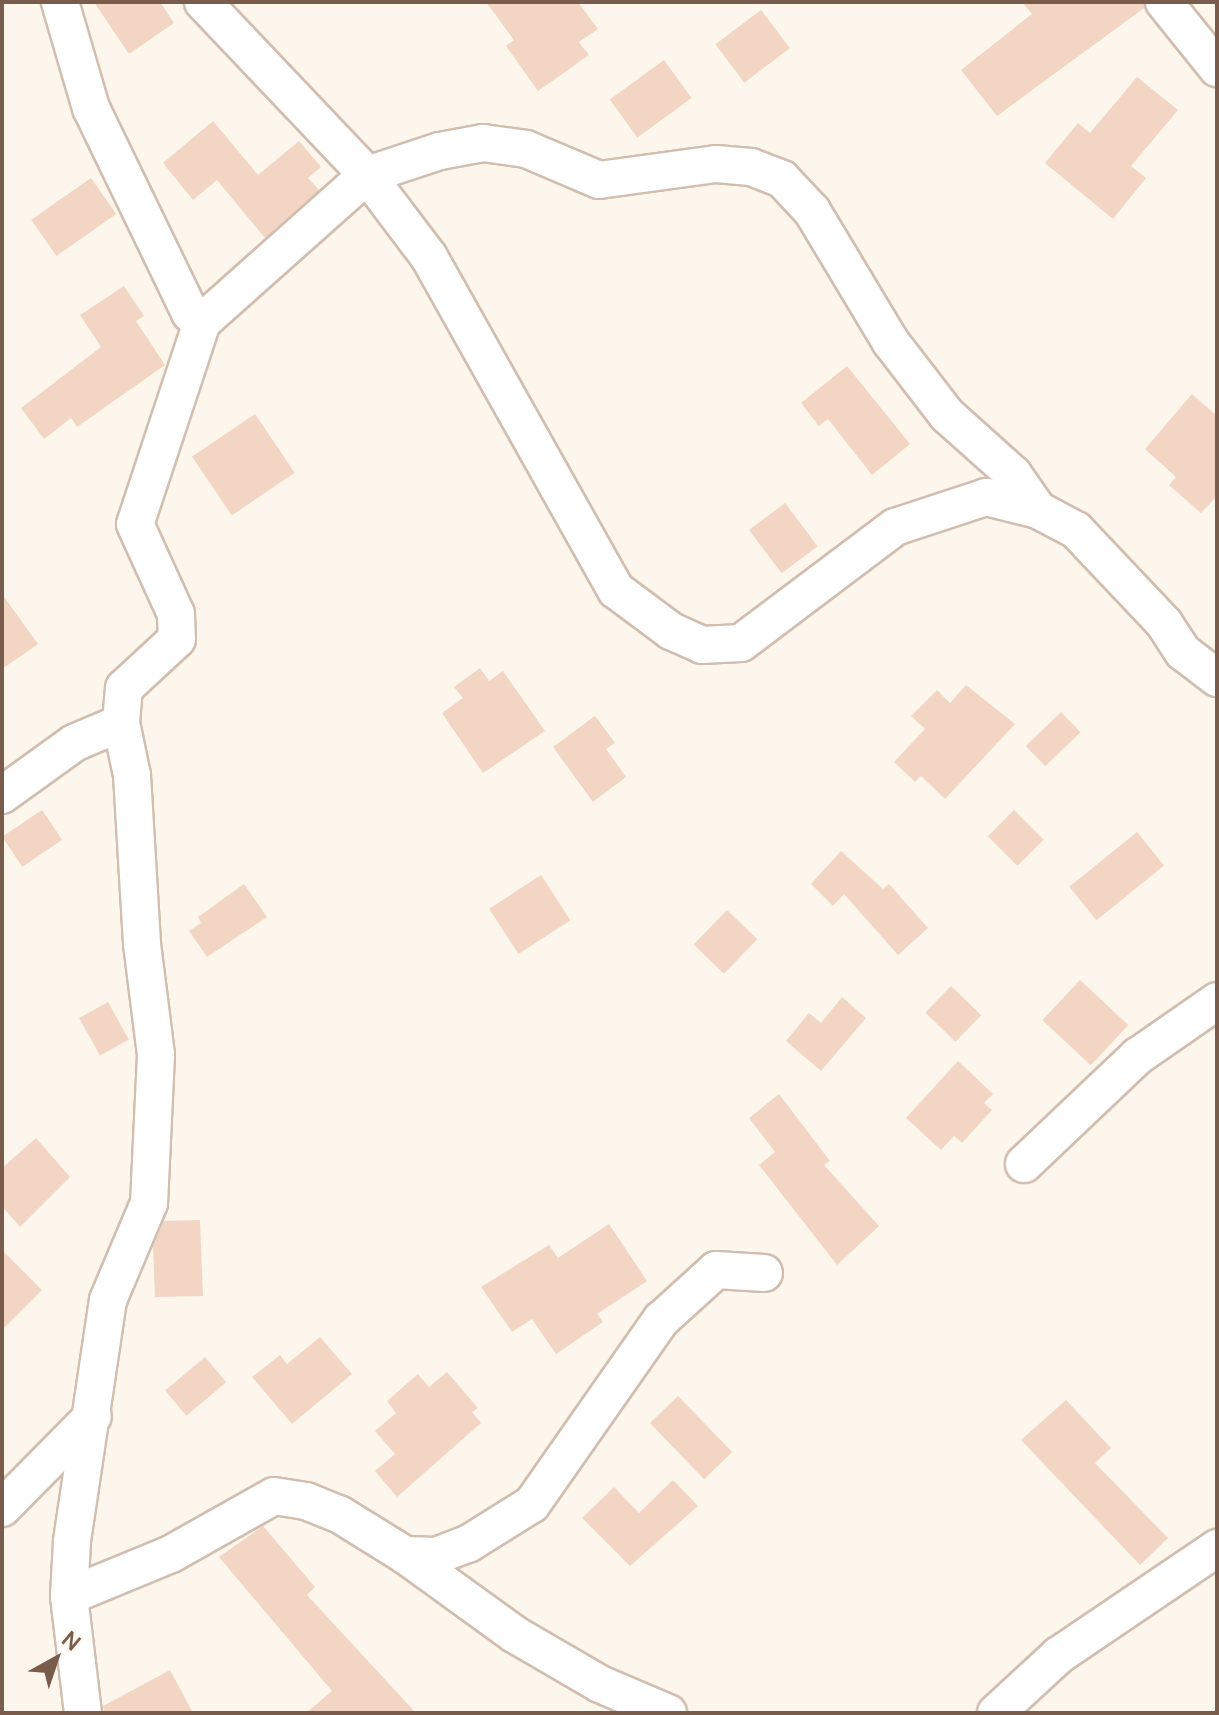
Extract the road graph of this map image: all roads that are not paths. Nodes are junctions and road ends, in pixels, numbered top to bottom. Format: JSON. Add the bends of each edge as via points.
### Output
{"nodes":[{"id":1,"x":60,"y":2,"type":"edge"},
{"id":2,"x":203,"y":2,"type":"edge"},
{"id":3,"x":1164,"y":2,"type":"edge"},
{"id":4,"x":1217,"y":68,"type":"edge"},
{"id":5,"x":367,"y":175,"type":"junction"},
{"id":6,"x":202,"y":322,"type":"junction"},
{"id":7,"x":1038,"y":510,"type":"junction"},
{"id":8,"x":1217,"y":678,"type":"edge"},
{"id":9,"x":121,"y":723,"type":"junction"},
{"id":10,"x":2,"y":795,"type":"edge"},
{"id":11,"x":1217,"y":1001,"type":"edge"},
{"id":12,"x":1024,"y":1164,"type":"dead end"},
{"id":13,"x":764,"y":1273,"type":"dead end"},
{"id":14,"x":93,"y":1416,"type":"junction"},
{"id":15,"x":2,"y":1508,"type":"edge"},
{"id":16,"x":1217,"y":1548,"type":"edge"},
{"id":17,"x":405,"y":1555,"type":"junction"},
{"id":18,"x":69,"y":1596,"type":"junction"},
{"id":19,"x":83,"y":1713,"type":"edge"},
{"id":20,"x":668,"y":1713,"type":"edge"},
{"id":21,"x":996,"y":1713,"type":"edge"}],
"edges":[{"from":1,"to":6,"type":"street","via":[[91,108],[190,313]]},
{"from":2,"to":5,"type":"street"},
{"from":3,"to":4,"type":"street"},
{"from":5,"to":6,"type":"street"},
{"from":5,"to":7,"type":"street","via":[[483,143],[526,149],[599,180],[716,164],[751,167],[782,179],[812,211],[890,341],[947,415],[1013,474]]},
{"from":5,"to":7,"type":"street","via":[[429,257],[616,590],[671,631],[702,645],[741,643],[895,527],[986,497]]},
{"from":6,"to":9,"type":"street","via":[[135,524],[176,614],[177,639],[124,688]]},
{"from":7,"to":8,"type":"street","via":[[1076,530],[1164,623],[1183,652]]},
{"from":9,"to":10,"type":"street","via":[[74,743]]},
{"from":9,"to":14,"type":"street","via":[[132,775],[142,944],[156,1055],[149,1203],[108,1300]]},
{"from":11,"to":12,"type":"street","via":[[1138,1056]]},
{"from":13,"to":17,"type":"street","via":[[716,1270],[661,1320],[532,1504],[468,1544],[436,1556]]},
{"from":14,"to":15,"type":"street"},
{"from":14,"to":18,"type":"street"},
{"from":16,"to":21,"type":"street","via":[[1059,1655]]},
{"from":17,"to":18,"type":"street","via":[[339,1514],[274,1496],[171,1554]]},
{"from":17,"to":20,"type":"street","via":[[514,1634],[600,1684]]},
{"from":18,"to":19,"type":"street"}]}
